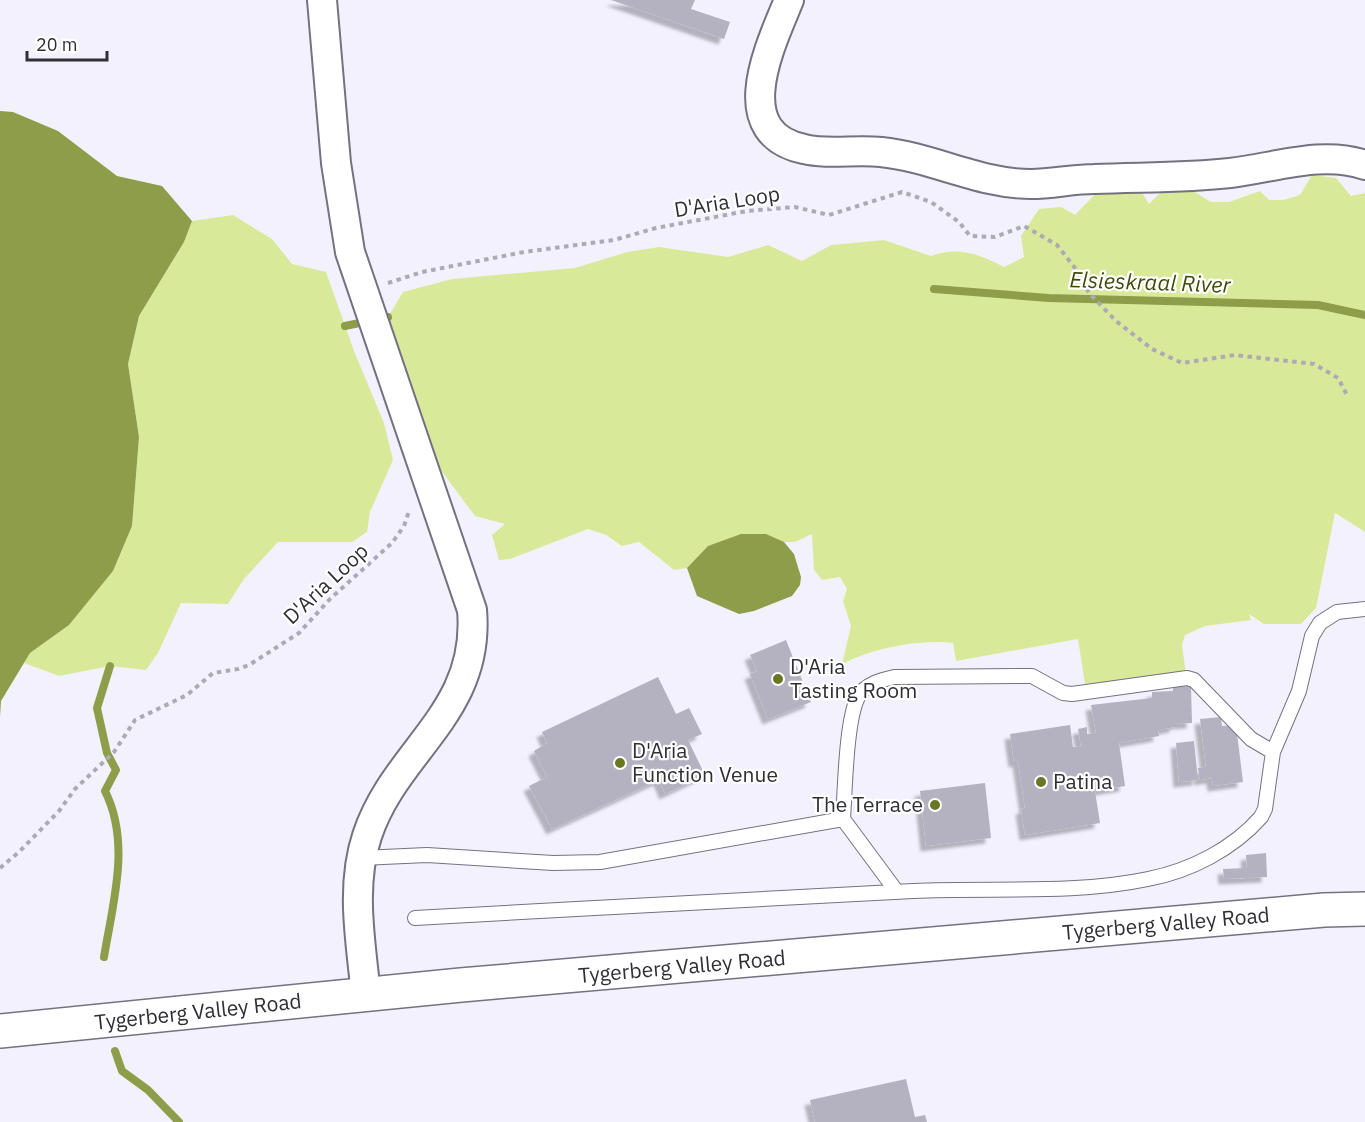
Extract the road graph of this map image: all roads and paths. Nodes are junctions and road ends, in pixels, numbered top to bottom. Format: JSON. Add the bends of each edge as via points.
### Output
{"nodes":[{"id":1,"x":322,"y":0,"type":"edge"},
{"id":2,"x":789,"y":0,"type":"edge"},
{"id":3,"x":1365,"y":165,"type":"edge"},
{"id":4,"x":357,"y":272,"type":"junction"},
{"id":5,"x":1348,"y":397,"type":"dead end"},
{"id":6,"x":425,"y":471,"type":"junction"},
{"id":7,"x":1365,"y":609,"type":"edge"},
{"id":8,"x":1273,"y":752,"type":"junction"},
{"id":9,"x":843,"y":819,"type":"junction"},
{"id":10,"x":361,"y":858,"type":"junction"},
{"id":11,"x":0,"y":868,"type":"edge"},
{"id":12,"x":897,"y":892,"type":"junction"},
{"id":13,"x":1365,"y":909,"type":"edge"},
{"id":14,"x":415,"y":918,"type":"dead end"},
{"id":15,"x":366,"y":995,"type":"junction"},
{"id":16,"x":0,"y":1031,"type":"edge"}],
"edges":[{"from":1,"to":4,"type":"street","via":[[342,214]]},
{"from":2,"to":3,"type":"street","via":[[759,86],[760,102],[773,134],[805,150],[881,152],[991,180],[1031,184],[1230,173],[1322,160]]},
{"from":4,"to":5,"type":"path","name":"D'Aria Loop","via":[[370,271],[383,284],[422,272],[614,240],[747,211],[795,207],[829,215],[902,192],[931,202],[959,222],[970,236],[995,237],[1024,226],[1057,245],[1089,293],[1116,321],[1152,349],[1182,363],[1235,355],[1314,364],[1338,378]]},
{"from":4,"to":6,"type":"street"},
{"from":6,"to":10,"type":"street","via":[[472,610],[470,661],[444,716],[382,801]]},
{"from":6,"to":11,"type":"path","name":"D'Aria Loop","via":[[404,526],[392,543],[299,633],[249,664],[213,673],[187,695],[135,720],[114,752],[75,789],[20,852]]},
{"from":7,"to":8,"type":"lane","via":[[1337,612],[1320,623],[1312,636],[1299,691]]},
{"from":8,"to":9,"type":"lane","via":[[1251,739],[1194,680],[1187,678],[1072,694],[1032,676],[894,677],[877,681],[858,697],[847,759]]},
{"from":8,"to":12,"type":"lane","via":[[1261,816],[1221,851],[1186,868],[1121,884]]},
{"from":9,"to":10,"type":"lane","via":[[600,862],[427,855]]},
{"from":9,"to":12,"type":"lane"},
{"from":10,"to":15,"type":"street","via":[[358,914]]},
{"from":12,"to":14,"type":"lane"},
{"from":13,"to":15,"type":"main road","name":"Tygerberg Valley Road"},
{"from":15,"to":16,"type":"main road","name":"Tygerberg Valley Road"}]}
